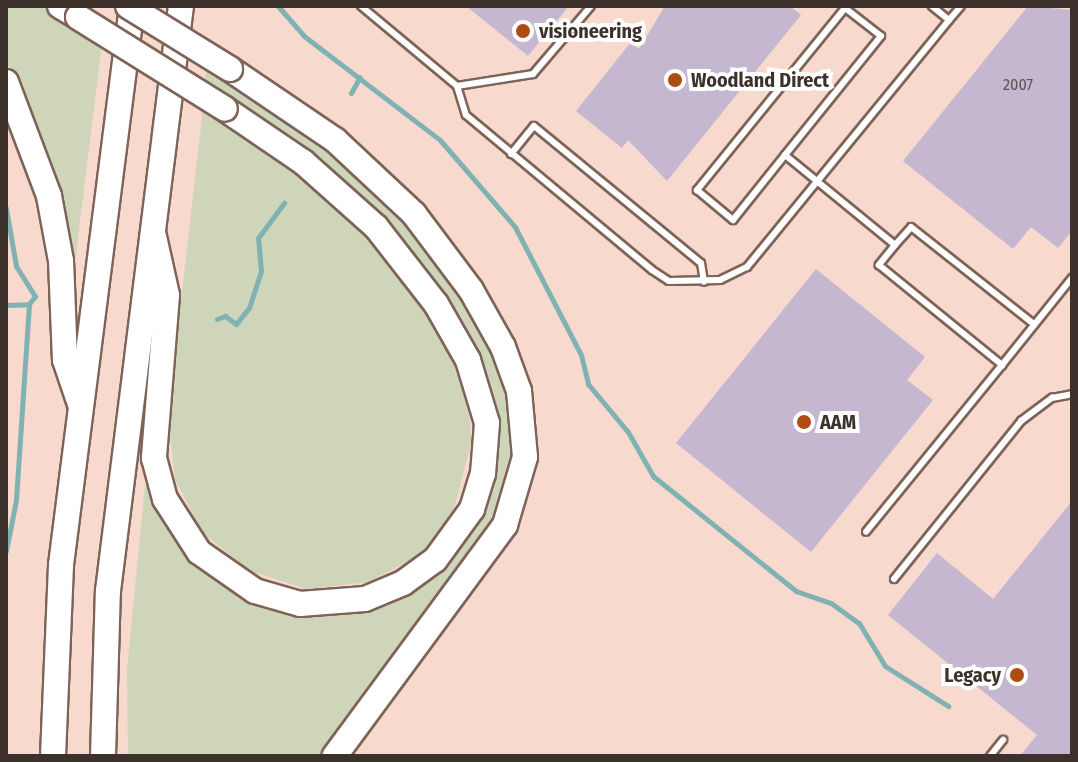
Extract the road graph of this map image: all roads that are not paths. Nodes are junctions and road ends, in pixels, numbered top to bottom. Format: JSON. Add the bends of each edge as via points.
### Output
{"nodes":[{"id":1,"x":130,"y":6,"type":"edge"},
{"id":2,"x":181,"y":6,"type":"edge"},
{"id":3,"x":361,"y":6,"type":"edge"},
{"id":4,"x":591,"y":6,"type":"edge"},
{"id":5,"x":932,"y":6,"type":"edge"},
{"id":6,"x":961,"y":6,"type":"edge"},
{"id":7,"x":69,"y":12,"type":"edge"},
{"id":8,"x":949,"y":20,"type":"junction"},
{"id":9,"x":6,"y":82,"type":"edge"},
{"id":10,"x":457,"y":86,"type":"junction"},
{"id":11,"x":511,"y":154,"type":"junction"},
{"id":12,"x":785,"y":155,"type":"junction"},
{"id":13,"x":817,"y":182,"type":"junction"},
{"id":14,"x":153,"y":232,"type":"junction"},
{"id":15,"x":895,"y":245,"type":"junction"},
{"id":16,"x":1072,"y":278,"type":"edge"},
{"id":17,"x":704,"y":282,"type":"junction"},
{"id":18,"x":1034,"y":324,"type":"junction"},
{"id":19,"x":1002,"y":365,"type":"junction"},
{"id":20,"x":1072,"y":394,"type":"edge"},
{"id":21,"x":81,"y":410,"type":"junction"},
{"id":22,"x":866,"y":532,"type":"dead end"},
{"id":23,"x":894,"y":579,"type":"dead end"},
{"id":24,"x":1003,"y":740,"type":"dead end"},
{"id":25,"x":53,"y":756,"type":"edge"},
{"id":26,"x":103,"y":756,"type":"edge"},
{"id":27,"x":335,"y":756,"type":"edge"},
{"id":28,"x":990,"y":756,"type":"edge"}],
"edges":[{"from":1,"to":21,"type":"highway"},
{"from":1,"to":27,"type":"highway","bridge":true,"via":[[335,140],[414,214],[488,319],[521,402],[525,457],[505,525]]},
{"from":2,"to":14,"type":"highway"},
{"from":3,"to":10,"type":"lane"},
{"from":4,"to":10,"type":"lane","via":[[533,74]]},
{"from":5,"to":8,"type":"lane"},
{"from":6,"to":8,"type":"lane"},
{"from":7,"to":14,"type":"highway","bridge":true,"via":[[303,162],[376,227],[436,304],[468,360],[487,423],[483,474],[472,509],[435,560],[403,583],[365,599],[311,604],[255,591],[199,552],[165,499],[154,458],[167,295]]},
{"from":8,"to":13,"type":"lane"},
{"from":9,"to":21,"type":"highway","via":[[49,196],[61,261],[65,360]]},
{"from":10,"to":11,"type":"lane","via":[[466,115]]},
{"from":11,"to":17,"type":"lane","via":[[652,270],[669,281]]},
{"from":11,"to":17,"type":"lane","via":[[534,126],[701,263]]},
{"from":12,"to":12,"type":"lane","via":[[733,220],[697,190],[845,8],[881,36]]},
{"from":12,"to":13,"type":"lane"},
{"from":13,"to":15,"type":"lane"},
{"from":13,"to":17,"type":"lane","via":[[747,267]]},
{"from":14,"to":26,"type":"highway","via":[[108,591]]},
{"from":15,"to":18,"type":"lane","via":[[911,227]]},
{"from":15,"to":19,"type":"lane","via":[[879,265]]},
{"from":16,"to":18,"type":"lane"},
{"from":18,"to":19,"type":"lane"},
{"from":19,"to":22,"type":"lane"},
{"from":20,"to":23,"type":"lane","via":[[1052,398],[1021,421]]},
{"from":21,"to":25,"type":"highway","via":[[58,603]]},
{"from":24,"to":28,"type":"lane"}]}
